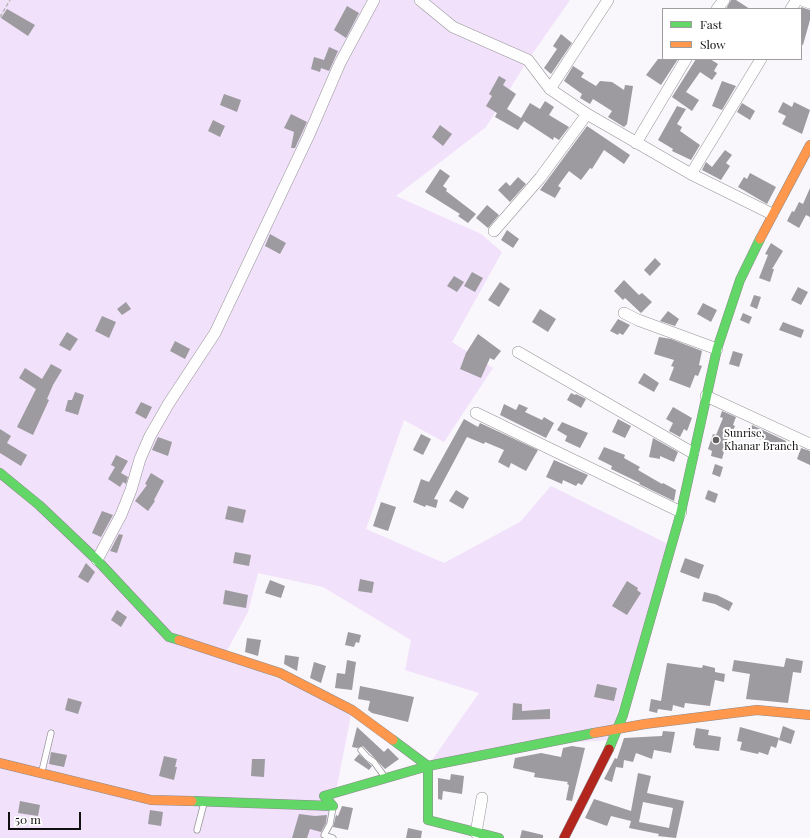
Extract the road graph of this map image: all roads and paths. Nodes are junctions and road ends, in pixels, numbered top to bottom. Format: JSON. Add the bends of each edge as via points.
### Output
{"nodes":[{"id":1,"x":10,"y":0,"type":"edge"},
{"id":2,"x":374,"y":0,"type":"edge"},
{"id":3,"x":420,"y":0,"type":"edge"},
{"id":4,"x":608,"y":0,"type":"edge"},
{"id":5,"x":724,"y":0,"type":"edge"},
{"id":6,"x":799,"y":0,"type":"edge"},
{"id":7,"x":802,"y":0,"type":"edge"},
{"id":8,"x":810,"y":3,"type":"edge"},
{"id":9,"x":718,"y":8,"type":"edge"},
{"id":10,"x":792,"y":8,"type":"edge"},
{"id":11,"x":0,"y":17,"type":"edge"},
{"id":12,"x":685,"y":60,"type":"edge"},
{"id":13,"x":760,"y":60,"type":"edge"},
{"id":14,"x":550,"y":88,"type":"junction"},
{"id":15,"x":586,"y":114,"type":"junction"},
{"id":16,"x":636,"y":142,"type":"junction"},
{"id":17,"x":810,"y":145,"type":"edge"},
{"id":18,"x":691,"y":174,"type":"junction"},
{"id":19,"x":772,"y":214,"type":"junction"},
{"id":20,"x":494,"y":231,"type":"dead end"},
{"id":21,"x":624,"y":313,"type":"dead end"},
{"id":22,"x":717,"y":349,"type":"junction"},
{"id":23,"x":518,"y":352,"type":"dead end"},
{"id":24,"x":706,"y":396,"type":"junction"},
{"id":25,"x":476,"y":414,"type":"dead end"},
{"id":26,"x":810,"y":444,"type":"edge"},
{"id":27,"x":693,"y":453,"type":"junction"},
{"id":28,"x":0,"y":473,"type":"edge"},
{"id":29,"x":681,"y":512,"type":"junction"},
{"id":30,"x":97,"y":560,"type":"junction"},
{"id":31,"x":810,"y":715,"type":"edge"},
{"id":32,"x":617,"y":729,"type":"junction"},
{"id":33,"x":51,"y":733,"type":"dead end"},
{"id":34,"x":361,"y":750,"type":"dead end"},
{"id":35,"x":0,"y":763,"type":"edge"},
{"id":36,"x":428,"y":766,"type":"junction"},
{"id":37,"x":41,"y":773,"type":"junction"},
{"id":38,"x":386,"y":778,"type":"junction"},
{"id":39,"x":335,"y":792,"type":"junction"},
{"id":40,"x":482,"y":798,"type":"dead end"},
{"id":41,"x":205,"y":803,"type":"junction"},
{"id":42,"x":197,"y":830,"type":"dead end"},
{"id":43,"x":476,"y":833,"type":"junction"},
{"id":44,"x":333,"y":838,"type":"edge"},
{"id":45,"x":499,"y":838,"type":"edge"},
{"id":46,"x":564,"y":838,"type":"edge"}],
"edges":[{"from":1,"to":11,"type":"path"},
{"from":2,"to":30,"type":"street","via":[[340,63],[308,137],[215,333],[150,436],[121,515]]},
{"from":3,"to":14,"type":"street","via":[[453,27],[528,60]]},
{"from":4,"to":14,"type":"street"},
{"from":5,"to":9,"type":"street"},
{"from":6,"to":10,"type":"street"},
{"from":7,"to":8,"type":"street"},
{"from":12,"to":16,"type":"street"},
{"from":13,"to":18,"type":"street"},
{"from":14,"to":15,"type":"street"},
{"from":15,"to":16,"type":"street"},
{"from":15,"to":20,"type":"street","via":[[540,178]]},
{"from":16,"to":18,"type":"street"},
{"from":17,"to":19,"type":"street"},
{"from":18,"to":19,"type":"street"},
{"from":19,"to":22,"type":"street","via":[[740,280]]},
{"from":21,"to":22,"type":"street"},
{"from":22,"to":24,"type":"street"},
{"from":23,"to":27,"type":"street"},
{"from":24,"to":26,"type":"street"},
{"from":24,"to":27,"type":"street"},
{"from":25,"to":29,"type":"street"},
{"from":27,"to":29,"type":"street"},
{"from":28,"to":30,"type":"street","via":[[39,505]]},
{"from":29,"to":32,"type":"street"},
{"from":30,"to":36,"type":"street","via":[[169,637],[280,673],[352,710]]},
{"from":31,"to":32,"type":"street","via":[[757,710]]},
{"from":32,"to":36,"type":"street"},
{"from":32,"to":46,"type":"street"},
{"from":33,"to":37,"type":"lane"},
{"from":34,"to":38,"type":"lane"},
{"from":35,"to":37,"type":"street"},
{"from":36,"to":38,"type":"street"},
{"from":36,"to":43,"type":"street","via":[[428,820]]},
{"from":37,"to":41,"type":"street","via":[[152,800]]},
{"from":38,"to":39,"type":"street"},
{"from":39,"to":41,"type":"street","via":[[324,796],[333,806]]},
{"from":39,"to":44,"type":"lane","via":[[330,824],[324,834]]},
{"from":40,"to":43,"type":"street"},
{"from":41,"to":42,"type":"lane"},
{"from":43,"to":45,"type":"street"}]}
